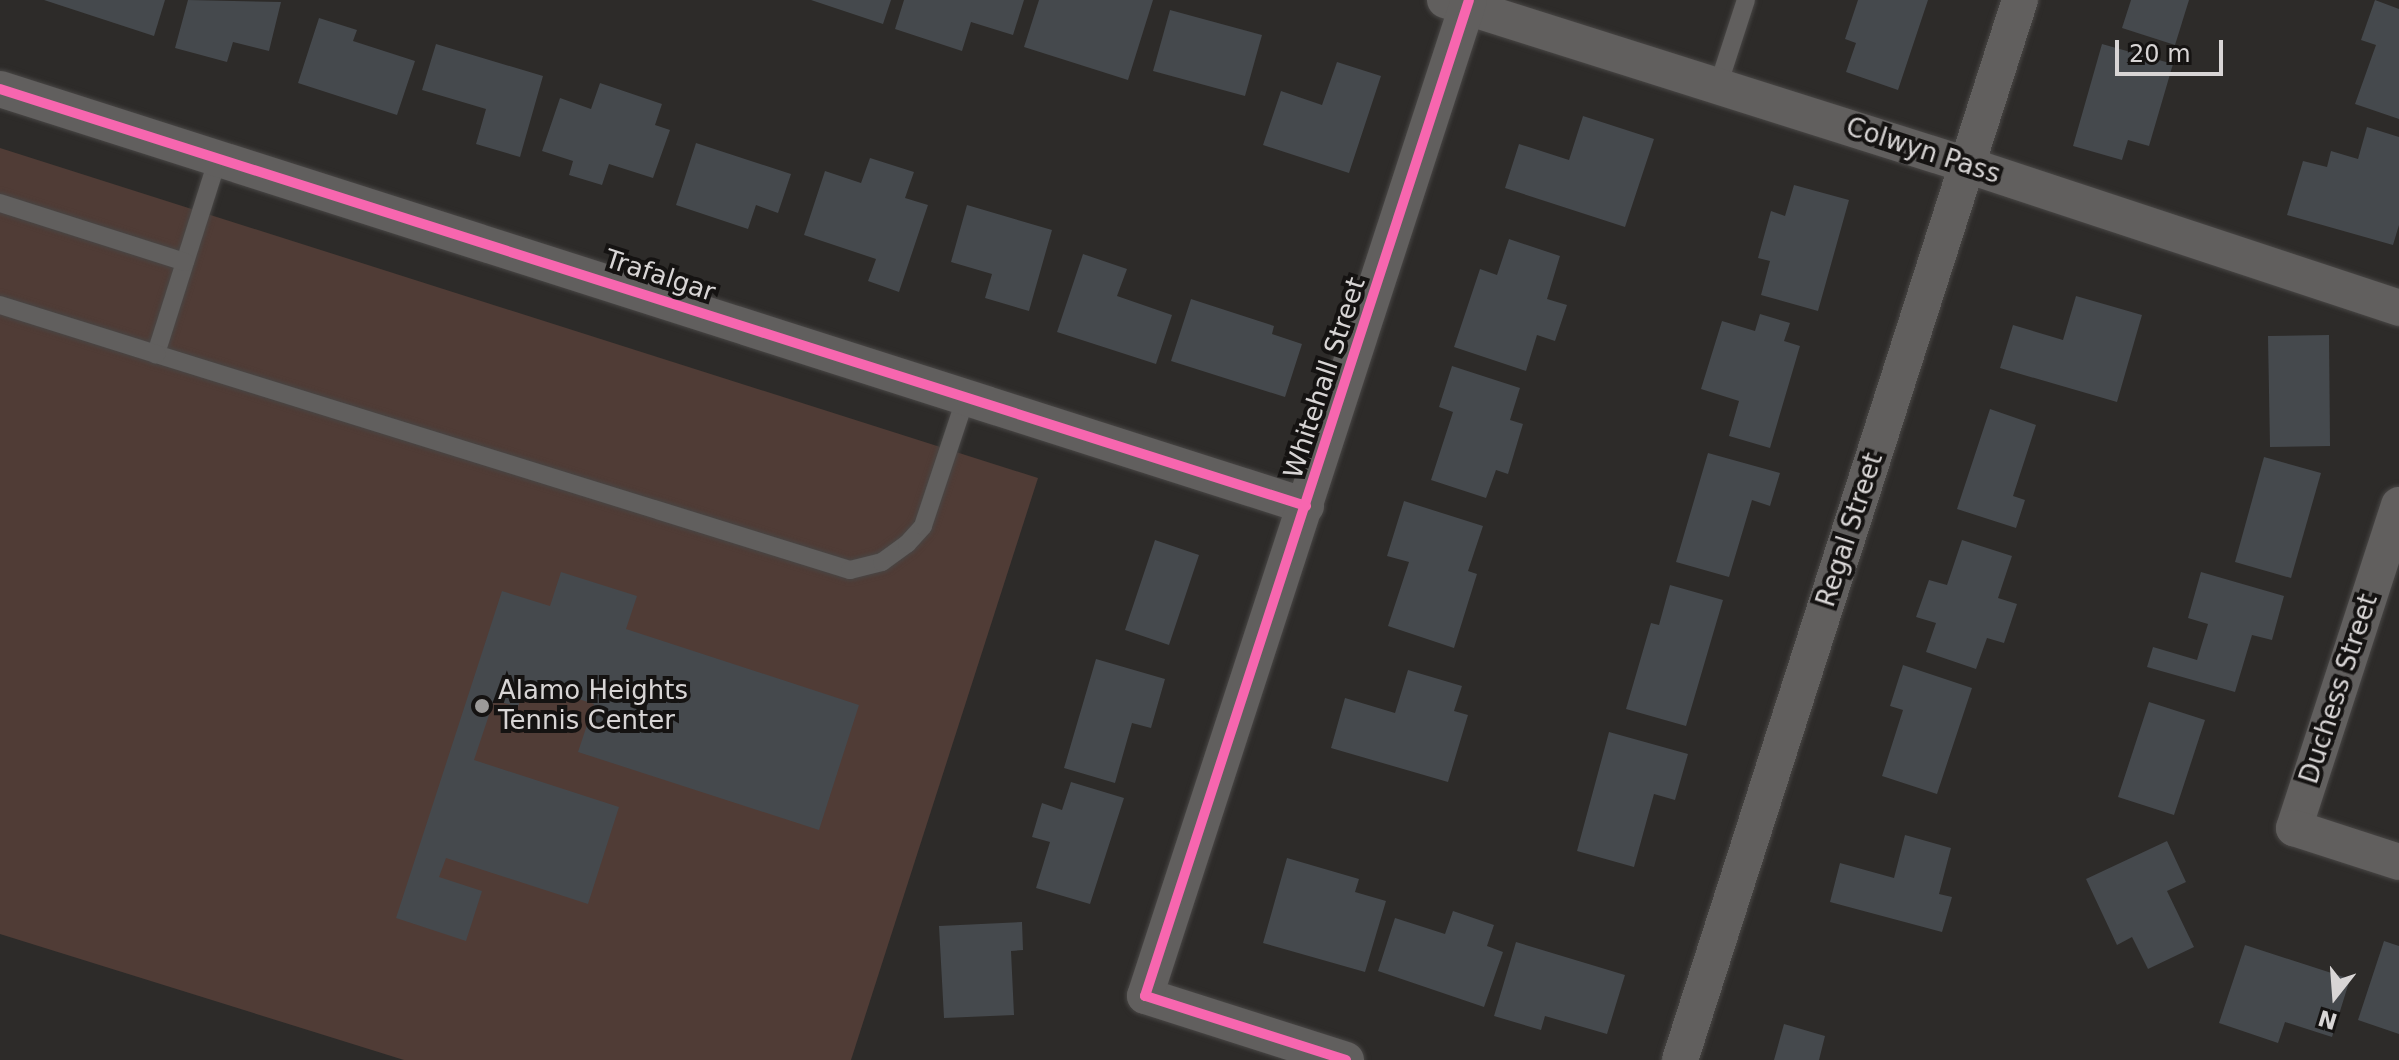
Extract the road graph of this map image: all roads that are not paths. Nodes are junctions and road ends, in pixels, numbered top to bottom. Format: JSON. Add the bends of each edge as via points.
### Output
{"nodes":[{"id":1,"x":1746,"y":0,"type":"edge"},
{"id":2,"x":2020,"y":0,"type":"edge"},
{"id":3,"x":1460,"y":2,"type":"edge"},
{"id":4,"x":1718,"y":86,"type":"junction"},
{"id":5,"x":0,"y":89,"type":"edge"},
{"id":6,"x":218,"y":158,"type":"junction"},
{"id":7,"x":1967,"y":165,"type":"junction"},
{"id":8,"x":0,"y":203,"type":"edge"},
{"id":9,"x":185,"y":262,"type":"junction"},
{"id":10,"x":0,"y":305,"type":"edge"},
{"id":11,"x":2399,"y":308,"type":"edge"},
{"id":12,"x":156,"y":354,"type":"junction"},
{"id":13,"x":966,"y":397,"type":"junction"},
{"id":14,"x":2399,"y":505,"type":"edge"},
{"id":15,"x":1306,"y":506,"type":"junction"},
{"id":16,"x":2399,"y":862,"type":"edge"},
{"id":17,"x":1335,"y":1058,"type":"edge"},
{"id":18,"x":1680,"y":1060,"type":"edge"}],
"edges":[{"from":1,"to":4,"type":"lane"},
{"from":2,"to":7,"type":"street","name":"Regal Street"},
{"from":3,"to":4,"type":"street","name":"Colwyn Pass"},
{"from":3,"to":15,"type":"street","name":"Whitehall Street"},
{"from":4,"to":7,"type":"street","name":"Colwyn Pass"},
{"from":5,"to":6,"type":"street","name":"Trafalgar"},
{"from":6,"to":9,"type":"lane"},
{"from":6,"to":13,"type":"street","name":"Trafalgar"},
{"from":7,"to":11,"type":"street","name":"Colwyn Pass"},
{"from":7,"to":18,"type":"street","name":"Regal Street"},
{"from":8,"to":9,"type":"lane"},
{"from":9,"to":12,"type":"lane"},
{"from":10,"to":12,"type":"lane"},
{"from":12,"to":13,"type":"lane","via":[[850,570],[882,562],[923,526]]},
{"from":13,"to":15,"type":"street","name":"Trafalgar"},
{"from":14,"to":16,"type":"street","name":"Duchess Street","via":[[2294,828]]},
{"from":15,"to":17,"type":"street","name":"Whitehall Street","via":[[1145,996]]}]}
